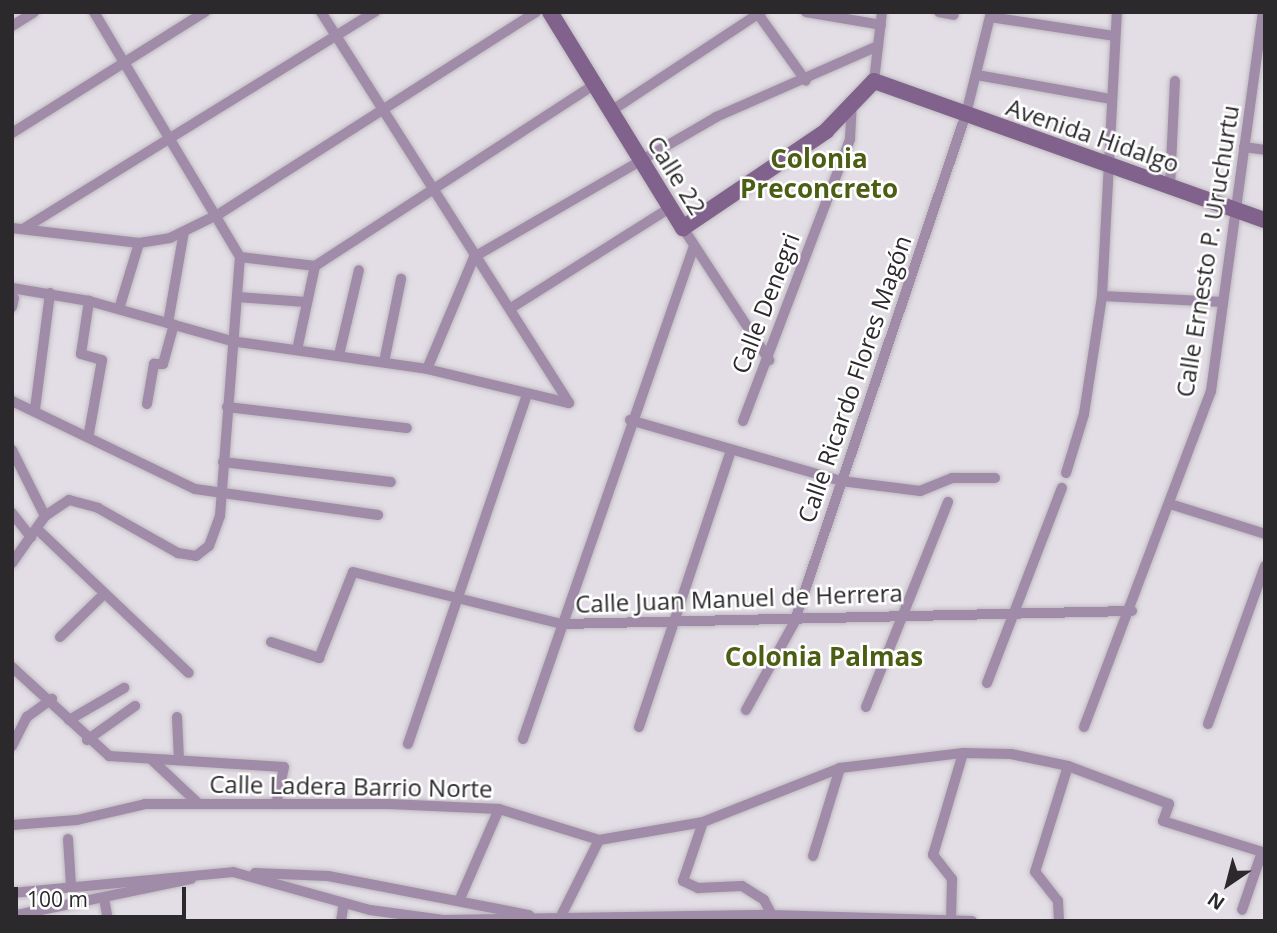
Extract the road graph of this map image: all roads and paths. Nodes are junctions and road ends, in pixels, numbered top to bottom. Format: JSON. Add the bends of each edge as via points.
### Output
{"nodes":[{"id":1,"x":34,"y":12,"type":"edge"},
{"id":2,"x":94,"y":12,"type":"edge"},
{"id":3,"x":205,"y":12,"type":"edge"},
{"id":4,"x":321,"y":12,"type":"edge"},
{"id":5,"x":375,"y":12,"type":"edge"},
{"id":6,"x":806,"y":12,"type":"edge"},
{"id":7,"x":882,"y":12,"type":"edge"},
{"id":8,"x":939,"y":12,"type":"edge"},
{"id":9,"x":1117,"y":12,"type":"edge"},
{"id":10,"x":1263,"y":12,"type":"edge"},
{"id":11,"x":547,"y":13,"type":"edge"},
{"id":12,"x":760,"y":13,"type":"edge"},
{"id":13,"x":990,"y":14,"type":"edge"},
{"id":14,"x":954,"y":15,"type":"dead end"},
{"id":15,"x":881,"y":25,"type":"junction"},
{"id":16,"x":12,"y":26,"type":"edge"},
{"id":17,"x":337,"y":36,"type":"junction"},
{"id":18,"x":1114,"y":36,"type":"junction"},
{"id":19,"x":878,"y":46,"type":"junction"},
{"id":20,"x":124,"y":63,"type":"junction"},
{"id":21,"x":977,"y":75,"type":"junction"},
{"id":22,"x":806,"y":81,"type":"junction"},
{"id":23,"x":874,"y":81,"type":"junction"},
{"id":24,"x":1175,"y":81,"type":"dead end"},
{"id":25,"x":594,"y":85,"type":"junction"},
{"id":26,"x":1110,"y":99,"type":"junction"},
{"id":27,"x":852,"y":104,"type":"junction"},
{"id":28,"x":381,"y":111,"type":"junction"},
{"id":29,"x":611,"y":111,"type":"junction"},
{"id":30,"x":966,"y":114,"type":"junction"},
{"id":31,"x":12,"y":133,"type":"edge"},
{"id":32,"x":172,"y":137,"type":"junction"},
{"id":33,"x":1244,"y":147,"type":"junction"},
{"id":34,"x":1265,"y":150,"type":"edge"},
{"id":35,"x":639,"y":158,"type":"junction"},
{"id":36,"x":1113,"y":167,"type":"junction"},
{"id":37,"x":1170,"y":186,"type":"junction"},
{"id":38,"x":429,"y":187,"type":"junction"},
{"id":39,"x":670,"y":208,"type":"junction"},
{"id":40,"x":1235,"y":209,"type":"junction"},
{"id":41,"x":219,"y":214,"type":"junction"},
{"id":42,"x":1265,"y":220,"type":"edge"},
{"id":43,"x":18,"y":228,"type":"edge"},
{"id":44,"x":683,"y":228,"type":"junction"},
{"id":45,"x":184,"y":231,"type":"junction"},
{"id":46,"x":139,"y":243,"type":"junction"},
{"id":47,"x":694,"y":246,"type":"junction"},
{"id":48,"x":240,"y":257,"type":"junction"},
{"id":49,"x":474,"y":257,"type":"junction"},
{"id":50,"x":315,"y":266,"type":"junction"},
{"id":51,"x":359,"y":270,"type":"dead end"},
{"id":52,"x":401,"y":279,"type":"dead end"},
{"id":53,"x":50,"y":293,"type":"junction"},
{"id":54,"x":1102,"y":296,"type":"junction"},
{"id":55,"x":237,"y":297,"type":"junction"},
{"id":56,"x":13,"y":298,"type":"edge"},
{"id":57,"x":89,"y":301,"type":"junction"},
{"id":58,"x":306,"y":302,"type":"junction"},
{"id":59,"x":1223,"y":302,"type":"junction"},
{"id":60,"x":510,"y":308,"type":"junction"},
{"id":61,"x":119,"y":309,"type":"junction"},
{"id":62,"x":171,"y":324,"type":"junction"},
{"id":63,"x":231,"y":341,"type":"junction"},
{"id":64,"x":297,"y":351,"type":"junction"},
{"id":65,"x":339,"y":355,"type":"junction"},
{"id":66,"x":769,"y":360,"type":"junction"},
{"id":67,"x":384,"y":362,"type":"junction"},
{"id":68,"x":427,"y":369,"type":"junction"},
{"id":69,"x":527,"y":394,"type":"junction"},
{"id":70,"x":12,"y":401,"type":"edge"},
{"id":71,"x":147,"y":404,"type":"dead end"},
{"id":72,"x":227,"y":407,"type":"junction"},
{"id":73,"x":36,"y":409,"type":"junction"},
{"id":74,"x":630,"y":420,"type":"junction"},
{"id":75,"x":743,"y":421,"type":"dead end"},
{"id":76,"x":407,"y":428,"type":"dead end"},
{"id":77,"x":89,"y":433,"type":"junction"},
{"id":78,"x":12,"y":450,"type":"edge"},
{"id":79,"x":731,"y":451,"type":"junction"},
{"id":80,"x":223,"y":462,"type":"junction"},
{"id":81,"x":1066,"y":473,"type":"dead end"},
{"id":82,"x":995,"y":478,"type":"dead end"},
{"id":83,"x":841,"y":481,"type":"junction"},
{"id":84,"x":391,"y":482,"type":"dead end"},
{"id":85,"x":1062,"y":488,"type":"dead end"},
{"id":86,"x":223,"y":493,"type":"junction"},
{"id":87,"x":948,"y":502,"type":"dead end"},
{"id":88,"x":1170,"y":504,"type":"junction"},
{"id":89,"x":12,"y":513,"type":"edge"},
{"id":90,"x":378,"y":515,"type":"dead end"},
{"id":91,"x":45,"y":516,"type":"junction"},
{"id":92,"x":34,"y":533,"type":"junction"},
{"id":93,"x":1265,"y":534,"type":"edge"},
{"id":94,"x":12,"y":564,"type":"edge"},
{"id":95,"x":1265,"y":566,"type":"edge"},
{"id":96,"x":457,"y":596,"type":"junction"},
{"id":97,"x":101,"y":597,"type":"junction"},
{"id":98,"x":1132,"y":611,"type":"junction"},
{"id":99,"x":1012,"y":614,"type":"junction"},
{"id":100,"x":898,"y":615,"type":"junction"},
{"id":101,"x":677,"y":622,"type":"junction"},
{"id":102,"x":793,"y":623,"type":"junction"},
{"id":103,"x":562,"y":624,"type":"junction"},
{"id":104,"x":60,"y":637,"type":"dead end"},
{"id":105,"x":271,"y":642,"type":"dead end"},
{"id":106,"x":12,"y":667,"type":"edge"},
{"id":107,"x":189,"y":673,"type":"dead end"},
{"id":108,"x":987,"y":683,"type":"dead end"},
{"id":109,"x":124,"y":688,"type":"dead end"},
{"id":110,"x":52,"y":699,"type":"junction"},
{"id":111,"x":135,"y":706,"type":"dead end"},
{"id":112,"x":866,"y":707,"type":"dead end"},
{"id":113,"x":746,"y":710,"type":"dead end"},
{"id":114,"x":177,"y":716,"type":"dead end"},
{"id":115,"x":69,"y":720,"type":"junction"},
{"id":116,"x":1208,"y":724,"type":"dead end"},
{"id":117,"x":639,"y":727,"type":"dead end"},
{"id":118,"x":1084,"y":727,"type":"dead end"},
{"id":119,"x":523,"y":739,"type":"dead end"},
{"id":120,"x":87,"y":740,"type":"junction"},
{"id":121,"x":408,"y":744,"type":"dead end"},
{"id":122,"x":12,"y":746,"type":"edge"},
{"id":123,"x":963,"y":753,"type":"junction"},
{"id":124,"x":151,"y":759,"type":"junction"},
{"id":125,"x":179,"y":760,"type":"junction"},
{"id":126,"x":1068,"y":766,"type":"junction"},
{"id":127,"x":840,"y":768,"type":"junction"},
{"id":128,"x":198,"y":803,"type":"junction"},
{"id":129,"x":276,"y":804,"type":"junction"},
{"id":130,"x":499,"y":809,"type":"junction"},
{"id":131,"x":704,"y":822,"type":"junction"},
{"id":132,"x":12,"y":825,"type":"edge"},
{"id":133,"x":68,"y":839,"type":"dead end"},
{"id":134,"x":599,"y":840,"type":"junction"},
{"id":135,"x":813,"y":856,"type":"dead end"},
{"id":136,"x":254,"y":873,"type":"junction"},
{"id":137,"x":204,"y":876,"type":"junction"},
{"id":138,"x":71,"y":885,"type":"junction"},
{"id":139,"x":12,"y":893,"type":"edge"},
{"id":140,"x":104,"y":898,"type":"junction"},
{"id":141,"x":459,"y":901,"type":"junction"},
{"id":142,"x":344,"y":903,"type":"junction"},
{"id":143,"x":1242,"y":910,"type":"dead end"},
{"id":144,"x":772,"y":915,"type":"junction"},
{"id":145,"x":12,"y":916,"type":"edge"},
{"id":146,"x":554,"y":918,"type":"junction"},
{"id":147,"x":951,"y":920,"type":"edge"},
{"id":148,"x":108,"y":921,"type":"edge"},
{"id":149,"x":341,"y":921,"type":"edge"},
{"id":150,"x":972,"y":921,"type":"edge"},
{"id":151,"x":1059,"y":921,"type":"edge"}],
"edges":[{"from":1,"to":16,"type":"street"},
{"from":2,"to":20,"type":"street"},
{"from":3,"to":20,"type":"street"},
{"from":4,"to":17,"type":"street"},
{"from":5,"to":17,"type":"street"},
{"from":6,"to":15,"type":"street"},
{"from":7,"to":15,"type":"street"},
{"from":8,"to":14,"type":"street"},
{"from":9,"to":18,"type":"street"},
{"from":10,"to":33,"type":"street","name":"Calle Ernesto P. Uruchurtu"},
{"from":11,"to":25,"type":"street","name":"Calle 22"},
{"from":11,"to":28,"type":"street"},
{"from":12,"to":22,"type":"street"},
{"from":12,"to":29,"type":"street"},
{"from":13,"to":18,"type":"street"},
{"from":13,"to":21,"type":"street","name":"Calle Ricardo Flores Magón"},
{"from":15,"to":19,"type":"street"},
{"from":17,"to":28,"type":"street"},
{"from":17,"to":32,"type":"street"},
{"from":18,"to":26,"type":"street"},
{"from":19,"to":22,"type":"street"},
{"from":19,"to":23,"type":"street"},
{"from":20,"to":31,"type":"street"},
{"from":20,"to":32,"type":"street"},
{"from":21,"to":26,"type":"street"},
{"from":21,"to":30,"type":"street","name":"Calle Ricardo Flores Magón"},
{"from":22,"to":35,"type":"street"},
{"from":23,"to":27,"type":"street"},
{"from":23,"to":30,"type":"street","name":"Avenida Hidalgo"},
{"from":24,"to":37,"type":"street"},
{"from":25,"to":29,"type":"street","name":"Calle 22"},
{"from":25,"to":38,"type":"street"},
{"from":26,"to":36,"type":"street"},
{"from":27,"to":44,"type":"street","via":[[808,144]]},
{"from":27,"to":66,"type":"street","name":"Calle Denegri","via":[[850,139]]},
{"from":28,"to":38,"type":"street"},
{"from":28,"to":41,"type":"street"},
{"from":29,"to":35,"type":"street","name":"Calle 22"},
{"from":30,"to":36,"type":"street","name":"Avenida Hidalgo"},
{"from":30,"to":83,"type":"street","name":"Calle Ricardo Flores Magón"},
{"from":32,"to":41,"type":"street"},
{"from":32,"to":43,"type":"street"},
{"from":33,"to":34,"type":"street"},
{"from":33,"to":40,"type":"street","name":"Calle Ernesto P. Uruchurtu"},
{"from":35,"to":39,"type":"street","name":"Calle 22"},
{"from":35,"to":49,"type":"street"},
{"from":36,"to":37,"type":"street","name":"Avenida Hidalgo"},
{"from":36,"to":54,"type":"street"},
{"from":37,"to":40,"type":"street","name":"Avenida Hidalgo"},
{"from":38,"to":49,"type":"street"},
{"from":38,"to":50,"type":"street"},
{"from":39,"to":44,"type":"street","name":"Calle 22"},
{"from":39,"to":60,"type":"street"},
{"from":40,"to":42,"type":"street","name":"Avenida Hidalgo"},
{"from":40,"to":59,"type":"street","name":"Calle Ernesto P. Uruchurtu"},
{"from":41,"to":45,"type":"street"},
{"from":41,"to":48,"type":"street"},
{"from":43,"to":46,"type":"street"},
{"from":44,"to":47,"type":"street","name":"Calle 22"},
{"from":45,"to":46,"type":"street"},
{"from":45,"to":62,"type":"street"},
{"from":46,"to":61,"type":"street"},
{"from":47,"to":66,"type":"street","name":"Calle 22"},
{"from":47,"to":74,"type":"street"},
{"from":48,"to":50,"type":"street"},
{"from":48,"to":55,"type":"street"},
{"from":49,"to":60,"type":"street"},
{"from":49,"to":68,"type":"street"},
{"from":50,"to":58,"type":"street"},
{"from":51,"to":65,"type":"street"},
{"from":52,"to":67,"type":"street"},
{"from":53,"to":56,"type":"street"},
{"from":53,"to":57,"type":"street"},
{"from":53,"to":73,"type":"street"},
{"from":54,"to":59,"type":"street"},
{"from":54,"to":81,"type":"street","via":[[1084,414]]},
{"from":55,"to":58,"type":"street"},
{"from":55,"to":63,"type":"street"},
{"from":57,"to":61,"type":"street"},
{"from":57,"to":77,"type":"street","via":[[81,354],[102,360]]},
{"from":58,"to":64,"type":"street"},
{"from":59,"to":88,"type":"street","name":"Calle Ernesto P. Uruchurtu","via":[[1211,391]]},
{"from":60,"to":69,"type":"street","via":[[569,403]]},
{"from":61,"to":62,"type":"street"},
{"from":62,"to":63,"type":"street"},
{"from":62,"to":71,"type":"street","via":[[163,364],[154,363]]},
{"from":63,"to":64,"type":"street"},
{"from":63,"to":72,"type":"street"},
{"from":64,"to":65,"type":"street"},
{"from":65,"to":67,"type":"street"},
{"from":66,"to":75,"type":"street","name":"Calle Denegri"},
{"from":67,"to":68,"type":"street"},
{"from":68,"to":69,"type":"street"},
{"from":69,"to":96,"type":"street"},
{"from":70,"to":73,"type":"street"},
{"from":72,"to":76,"type":"street"},
{"from":72,"to":80,"type":"street"},
{"from":73,"to":77,"type":"street"},
{"from":74,"to":79,"type":"street"},
{"from":74,"to":103,"type":"street"},
{"from":77,"to":86,"type":"street","via":[[178,483]]},
{"from":78,"to":91,"type":"street"},
{"from":79,"to":83,"type":"street"},
{"from":79,"to":101,"type":"street"},
{"from":80,"to":84,"type":"street"},
{"from":80,"to":86,"type":"street"},
{"from":82,"to":83,"type":"street","via":[[952,478],[920,491]]},
{"from":83,"to":102,"type":"street","name":"Calle Ricardo Flores Magón"},
{"from":85,"to":99,"type":"street"},
{"from":86,"to":90,"type":"street"},
{"from":86,"to":91,"type":"street","via":[[214,536],[196,556],[83,501],[69,500]]},
{"from":87,"to":100,"type":"street"},
{"from":88,"to":93,"type":"street"},
{"from":88,"to":98,"type":"street","name":"Calle Ernesto P. Uruchurtu"},
{"from":89,"to":92,"type":"street"},
{"from":91,"to":92,"type":"street"},
{"from":92,"to":94,"type":"street"},
{"from":92,"to":97,"type":"street"},
{"from":95,"to":116,"type":"street"},
{"from":96,"to":103,"type":"street","name":"Calle Juan Manuel de Herrera"},
{"from":96,"to":105,"type":"street","name":"Calle Juan Manuel de Herrera","via":[[354,572],[323,653],[313,658]]},
{"from":96,"to":121,"type":"street"},
{"from":97,"to":104,"type":"street"},
{"from":97,"to":107,"type":"street"},
{"from":98,"to":99,"type":"street","name":"Calle Juan Manuel de Herrera"},
{"from":98,"to":118,"type":"street","name":"Calle Ernesto P. Uruchurtu"},
{"from":99,"to":100,"type":"street","name":"Calle Juan Manuel de Herrera"},
{"from":99,"to":108,"type":"street"},
{"from":100,"to":102,"type":"street","name":"Calle Juan Manuel de Herrera"},
{"from":100,"to":112,"type":"street"},
{"from":101,"to":102,"type":"street","name":"Calle Juan Manuel de Herrera"},
{"from":101,"to":103,"type":"street","name":"Calle Juan Manuel de Herrera"},
{"from":101,"to":117,"type":"street"},
{"from":102,"to":113,"type":"street","name":"Calle Ricardo Flores Magón"},
{"from":103,"to":119,"type":"street"},
{"from":106,"to":110,"type":"street"},
{"from":109,"to":115,"type":"street"},
{"from":110,"to":115,"type":"street"},
{"from":110,"to":122,"type":"street","via":[[27,718]]},
{"from":111,"to":120,"type":"street"},
{"from":114,"to":125,"type":"street"},
{"from":115,"to":120,"type":"street"},
{"from":120,"to":124,"type":"street","via":[[110,756]]},
{"from":123,"to":126,"type":"street","name":"Calle Ladera Barrio Norte","via":[[1012,754]]},
{"from":123,"to":127,"type":"street","name":"Calle Ladera Barrio Norte"},
{"from":123,"to":147,"type":"street","via":[[933,855],[952,879]]},
{"from":124,"to":125,"type":"street"},
{"from":124,"to":128,"type":"street"},
{"from":125,"to":129,"type":"street","via":[[287,771]]},
{"from":126,"to":143,"type":"street","name":"Calle Ladera Barrio Norte","via":[[1168,804],[1163,821],[1262,852]]},
{"from":126,"to":151,"type":"street","via":[[1035,872],[1058,901]]},
{"from":127,"to":131,"type":"street","name":"Calle Ladera Barrio Norte"},
{"from":127,"to":135,"type":"street"},
{"from":128,"to":129,"type":"street","name":"Calle Ladera Barrio Norte"},
{"from":128,"to":132,"type":"street","name":"Calle Ladera Barrio Norte","via":[[136,805],[76,820]]},
{"from":129,"to":130,"type":"street","name":"Calle Ladera Barrio Norte"},
{"from":130,"to":134,"type":"street","name":"Calle Ladera Barrio Norte"},
{"from":130,"to":141,"type":"street"},
{"from":131,"to":134,"type":"street","name":"Calle Ladera Barrio Norte"},
{"from":131,"to":144,"type":"street","via":[[683,881],[698,888],[742,886],[764,900]]},
{"from":133,"to":138,"type":"street"},
{"from":134,"to":146,"type":"street"},
{"from":136,"to":137,"type":"street"},
{"from":136,"to":141,"type":"street","via":[[328,876]]},
{"from":136,"to":142,"type":"street"},
{"from":137,"to":138,"type":"street"},
{"from":137,"to":140,"type":"street"},
{"from":138,"to":139,"type":"street"},
{"from":140,"to":145,"type":"street"},
{"from":140,"to":148,"type":"street"},
{"from":141,"to":146,"type":"street"},
{"from":142,"to":146,"type":"street","via":[[443,920]]},
{"from":142,"to":149,"type":"street"},
{"from":144,"to":146,"type":"street"},
{"from":144,"to":147,"type":"street"},
{"from":147,"to":150,"type":"street"}]}
